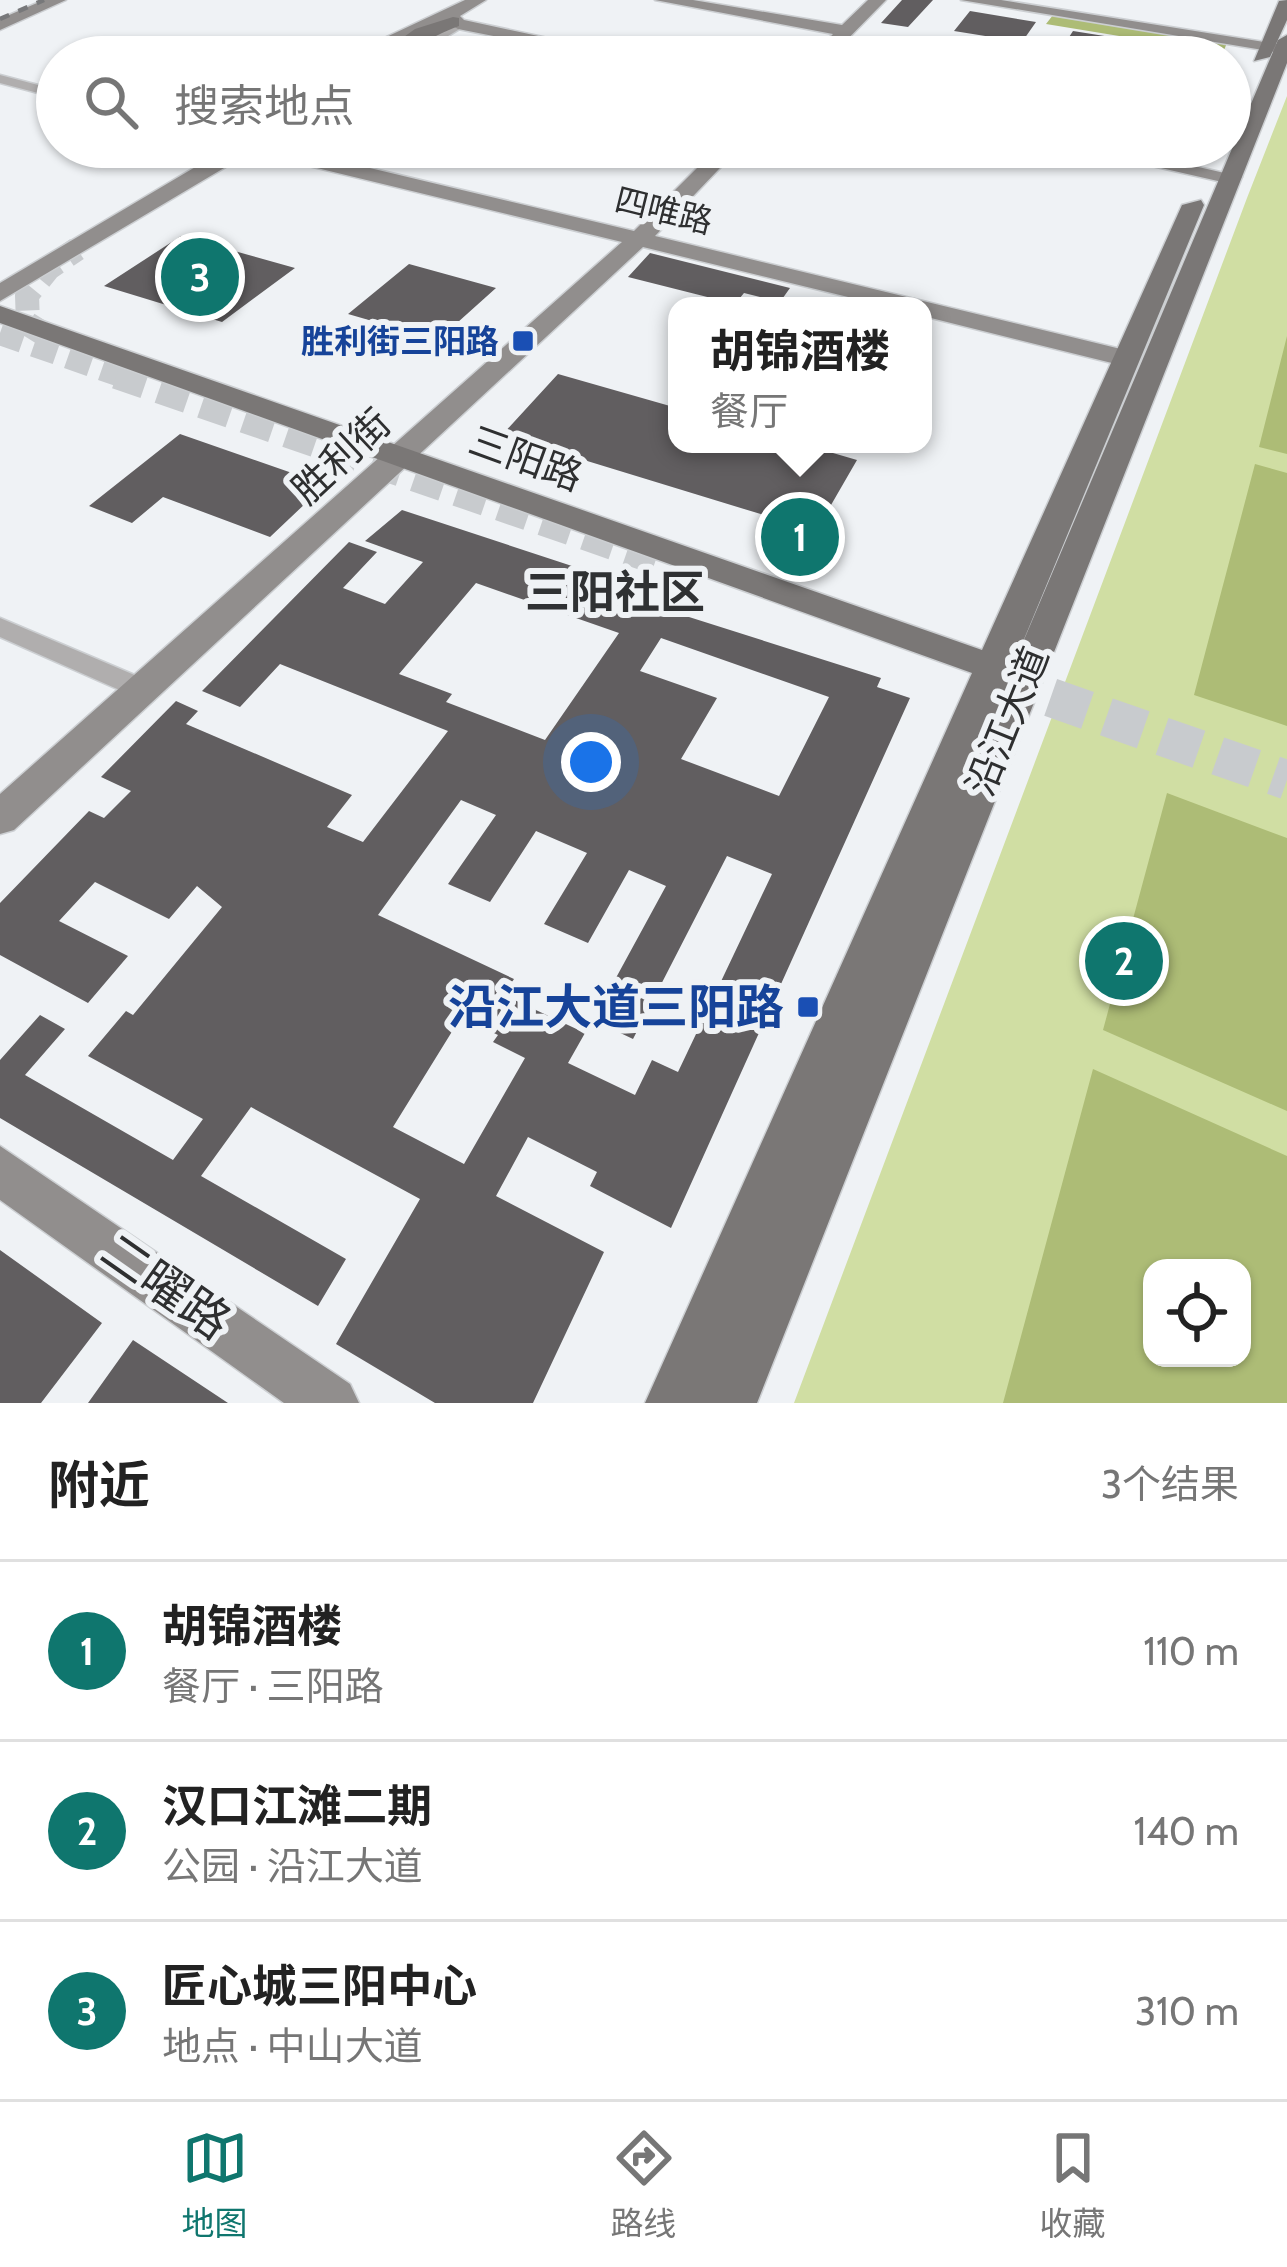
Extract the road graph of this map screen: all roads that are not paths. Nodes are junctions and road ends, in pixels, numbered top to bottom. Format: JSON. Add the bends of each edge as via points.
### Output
{"nodes":[{"id":1,"x":24,"y":0,"type":"edge"},
{"id":2,"x":58,"y":0,"type":"edge"},
{"id":3,"x":478,"y":0,"type":"edge"},
{"id":4,"x":663,"y":0,"type":"edge"},
{"id":5,"x":878,"y":0,"type":"edge"},
{"id":6,"x":969,"y":0,"type":"edge"},
{"id":7,"x":1287,"y":1,"type":"edge"},
{"id":8,"x":0,"y":10,"type":"edge"},
{"id":9,"x":453,"y":21,"type":"junction"},
{"id":10,"x":0,"y":25,"type":"edge"},
{"id":11,"x":846,"y":31,"type":"junction"},
{"id":12,"x":387,"y":36,"type":"edge"},
{"id":13,"x":403,"y":36,"type":"edge"},
{"id":14,"x":416,"y":36,"type":"edge"},
{"id":15,"x":432,"y":36,"type":"edge"},
{"id":16,"x":526,"y":36,"type":"edge"},
{"id":17,"x":841,"y":36,"type":"edge"},
{"id":18,"x":1212,"y":36,"type":"edge"},
{"id":19,"x":1279,"y":46,"type":"edge"},
{"id":20,"x":0,"y":79,"type":"edge"},
{"id":21,"x":36,"y":88,"type":"edge"},
{"id":22,"x":1251,"y":91,"type":"edge"},
{"id":23,"x":1251,"y":103,"type":"edge"},
{"id":24,"x":176,"y":168,"type":"edge"},
{"id":25,"x":209,"y":168,"type":"edge"},
{"id":26,"x":345,"y":168,"type":"edge"},
{"id":27,"x":709,"y":168,"type":"edge"},
{"id":28,"x":1219,"y":168,"type":"edge"},
{"id":29,"x":1219,"y":168,"type":"edge"},
{"id":30,"x":640,"y":238,"type":"junction"},
{"id":31,"x":0,"y":272,"type":"edge"},
{"id":32,"x":0,"y":294,"type":"edge"},
{"id":33,"x":879,"y":297,"type":"edge"},
{"id":34,"x":932,"y":310,"type":"edge"},
{"id":35,"x":0,"y":314,"type":"edge"},
{"id":36,"x":0,"y":336,"type":"edge"},
{"id":37,"x":1124,"y":358,"type":"junction"},
{"id":38,"x":388,"y":466,"type":"junction"},
{"id":39,"x":0,"y":627,"type":"edge"},
{"id":40,"x":1004,"y":681,"type":"junction"},
{"id":41,"x":142,"y":689,"type":"junction"},
{"id":42,"x":0,"y":818,"type":"edge"},
{"id":43,"x":0,"y":1170,"type":"edge"},
{"id":44,"x":331,"y":1403,"type":"edge"},
{"id":45,"x":674,"y":1403,"type":"edge"},
{"id":46,"x":729,"y":1403,"type":"edge"}],
"edges":[{"from":1,"to":8,"type":"street"},
{"from":2,"to":10,"type":"street"},
{"from":3,"to":9,"type":"street"},
{"from":4,"to":11,"type":"street"},
{"from":5,"to":11,"type":"street"},
{"from":6,"to":18,"type":"street"},
{"from":7,"to":19,"type":"main road","name":"沿江大道"},
{"from":9,"to":12,"type":"street"},
{"from":9,"to":13,"type":"street"},
{"from":9,"to":14,"type":"main road"},
{"from":9,"to":15,"type":"street"},
{"from":9,"to":16,"type":"street"},
{"from":11,"to":17,"type":"street"},
{"from":19,"to":22,"type":"main road","name":"沿江大道"},
{"from":19,"to":23,"type":"main road","name":"沿江大道"},
{"from":20,"to":21,"type":"street"},
{"from":24,"to":31,"type":"street"},
{"from":25,"to":32,"type":"street"},
{"from":26,"to":30,"type":"street","name":"四唯路"},
{"from":27,"to":30,"type":"street","name":"胜利街"},
{"from":28,"to":37,"type":"main road","name":"沿江大道"},
{"from":29,"to":40,"type":"main road","name":"沿江大道"},
{"from":30,"to":33,"type":"street","name":"四唯路"},
{"from":30,"to":38,"type":"street","name":"胜利街"},
{"from":34,"to":37,"type":"street","name":"四唯路"},
{"from":35,"to":38,"type":"main road","name":"三阳路"},
{"from":36,"to":38,"type":"main road","name":"三阳路"},
{"from":37,"to":40,"type":"main road","name":"沿江大道"},
{"from":38,"to":40,"type":"main road","name":"三阳路"},
{"from":38,"to":41,"type":"street","name":"胜利街"},
{"from":39,"to":41,"type":"street"},
{"from":40,"to":45,"type":"main road","name":"沿江大道"},
{"from":40,"to":46,"type":"main road","name":"沿江大道"},
{"from":41,"to":42,"type":"street","name":"胜利街"},
{"from":43,"to":44,"type":"street","name":"二曜路"}]}
